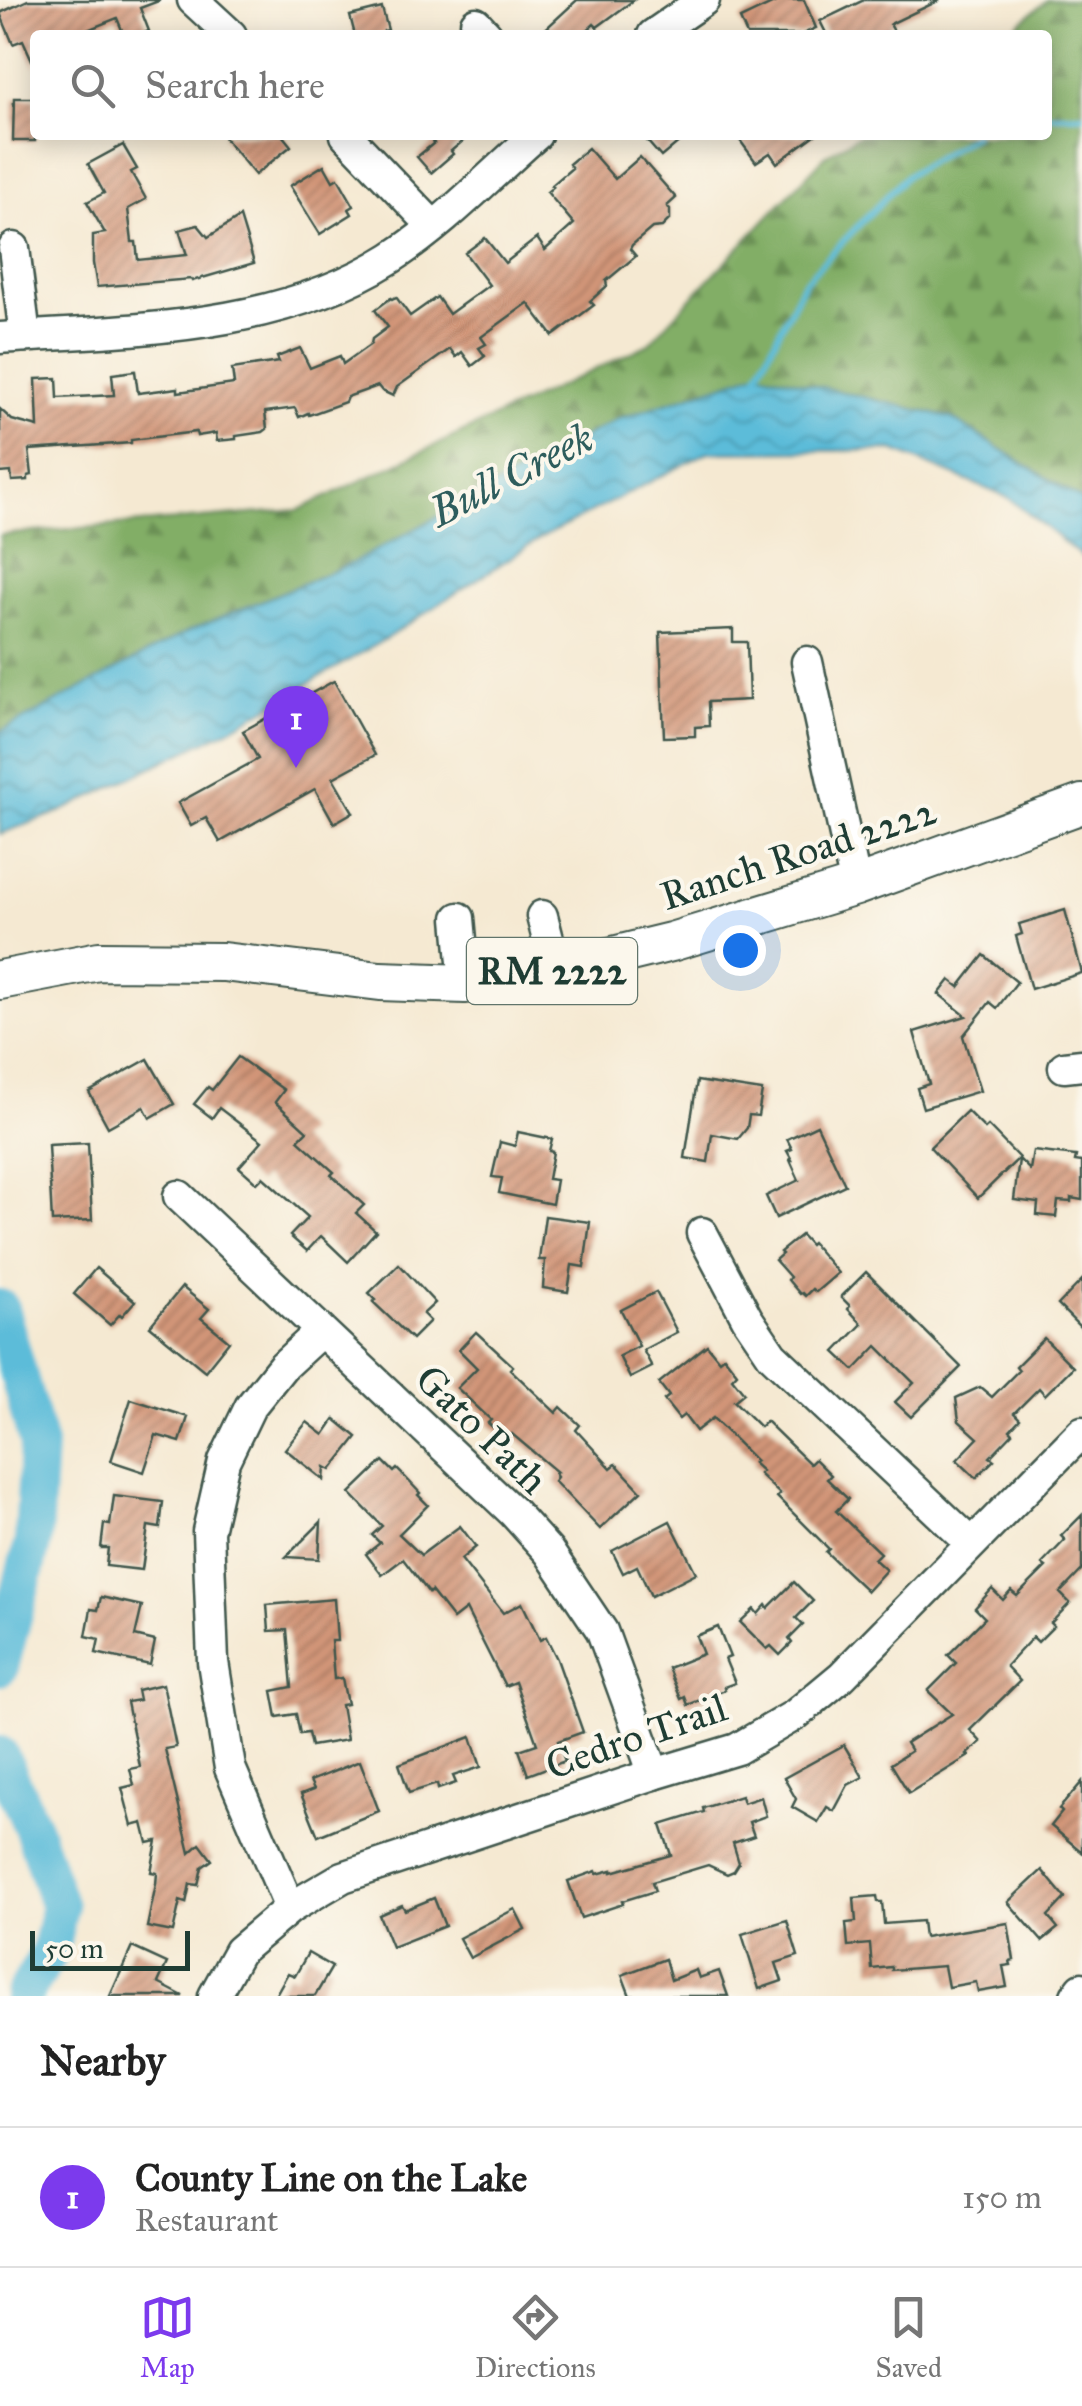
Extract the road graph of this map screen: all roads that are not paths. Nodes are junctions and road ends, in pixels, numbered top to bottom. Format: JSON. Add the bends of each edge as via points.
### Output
{"nodes":[{"id":1,"x":192,"y":0,"type":"edge"},
{"id":2,"x":704,"y":0,"type":"edge"},
{"id":3,"x":225,"y":30,"type":"edge"},
{"id":4,"x":660,"y":30,"type":"edge"},
{"id":5,"x":351,"y":140,"type":"edge"},
{"id":6,"x":530,"y":140,"type":"edge"},
{"id":7,"x":433,"y":226,"type":"junction"},
{"id":8,"x":14,"y":248,"type":"dead end"},
{"id":9,"x":12,"y":337,"type":"edge"},
{"id":10,"x":807,"y":662,"type":"dead end"},
{"id":11,"x":1082,"y":804,"type":"edge"},
{"id":12,"x":856,"y":886,"type":"junction"},
{"id":13,"x":542,"y":916,"type":"dead end"},
{"id":14,"x":459,"y":918,"type":"dead end"},
{"id":15,"x":556,"y":970,"type":"junction"},
{"id":16,"x":0,"y":980,"type":"edge"},
{"id":17,"x":465,"y":984,"type":"junction"},
{"id":18,"x":179,"y":1196,"type":"dead end"},
{"id":19,"x":702,"y":1232,"type":"dead end"},
{"id":20,"x":321,"y":1331,"type":"junction"},
{"id":21,"x":1082,"y":1432,"type":"edge"},
{"id":22,"x":971,"y":1543,"type":"junction"},
{"id":23,"x":654,"y":1774,"type":"junction"},
{"id":24,"x":290,"y":1908,"type":"junction"},
{"id":25,"x":1082,"y":1988,"type":"edge"},
{"id":26,"x":214,"y":1996,"type":"edge"},
{"id":27,"x":1076,"y":1996,"type":"edge"}],
"edges":[{"from":1,"to":3,"type":"street"},
{"from":2,"to":4,"type":"street"},
{"from":5,"to":7,"type":"street"},
{"from":6,"to":7,"type":"street"},
{"from":7,"to":9,"type":"street","via":[[341,284],[266,310],[207,323]]},
{"from":8,"to":9,"type":"street"},
{"from":10,"to":12,"type":"street"},
{"from":11,"to":12,"type":"main road","name":"Ranch Road 2222","number":"RM 2222"},
{"from":12,"to":15,"type":"main road","name":"Ranch Road 2222","number":"RM 2222"},
{"from":13,"to":15,"type":"street"},
{"from":14,"to":17,"type":"street"},
{"from":15,"to":17,"type":"main road","name":"Ranch Road 2222","number":"RM 2222"},
{"from":16,"to":17,"type":"main road","name":"Ranch Road 2222","number":"RM 2222","via":[[99,961],[222,962]]},
{"from":18,"to":20,"type":"street","name":"Gato Path"},
{"from":19,"to":22,"type":"street","via":[[772,1355]]},
{"from":20,"to":23,"type":"street","name":"Gato Path","via":[[549,1552],[602,1631]]},
{"from":20,"to":24,"type":"street","via":[[250,1408],[224,1461],[208,1530],[213,1662],[230,1768]]},
{"from":21,"to":22,"type":"street","name":"Cedro Trail"},
{"from":22,"to":23,"type":"street","name":"Cedro Trail","via":[[842,1676],[794,1715],[737,1748]]},
{"from":23,"to":24,"type":"street","name":"Cedro Trail","via":[[343,1877]]},
{"from":24,"to":26,"type":"street","name":"Cedro Trail","via":[[239,1951]]},
{"from":25,"to":27,"type":"street"}]}
